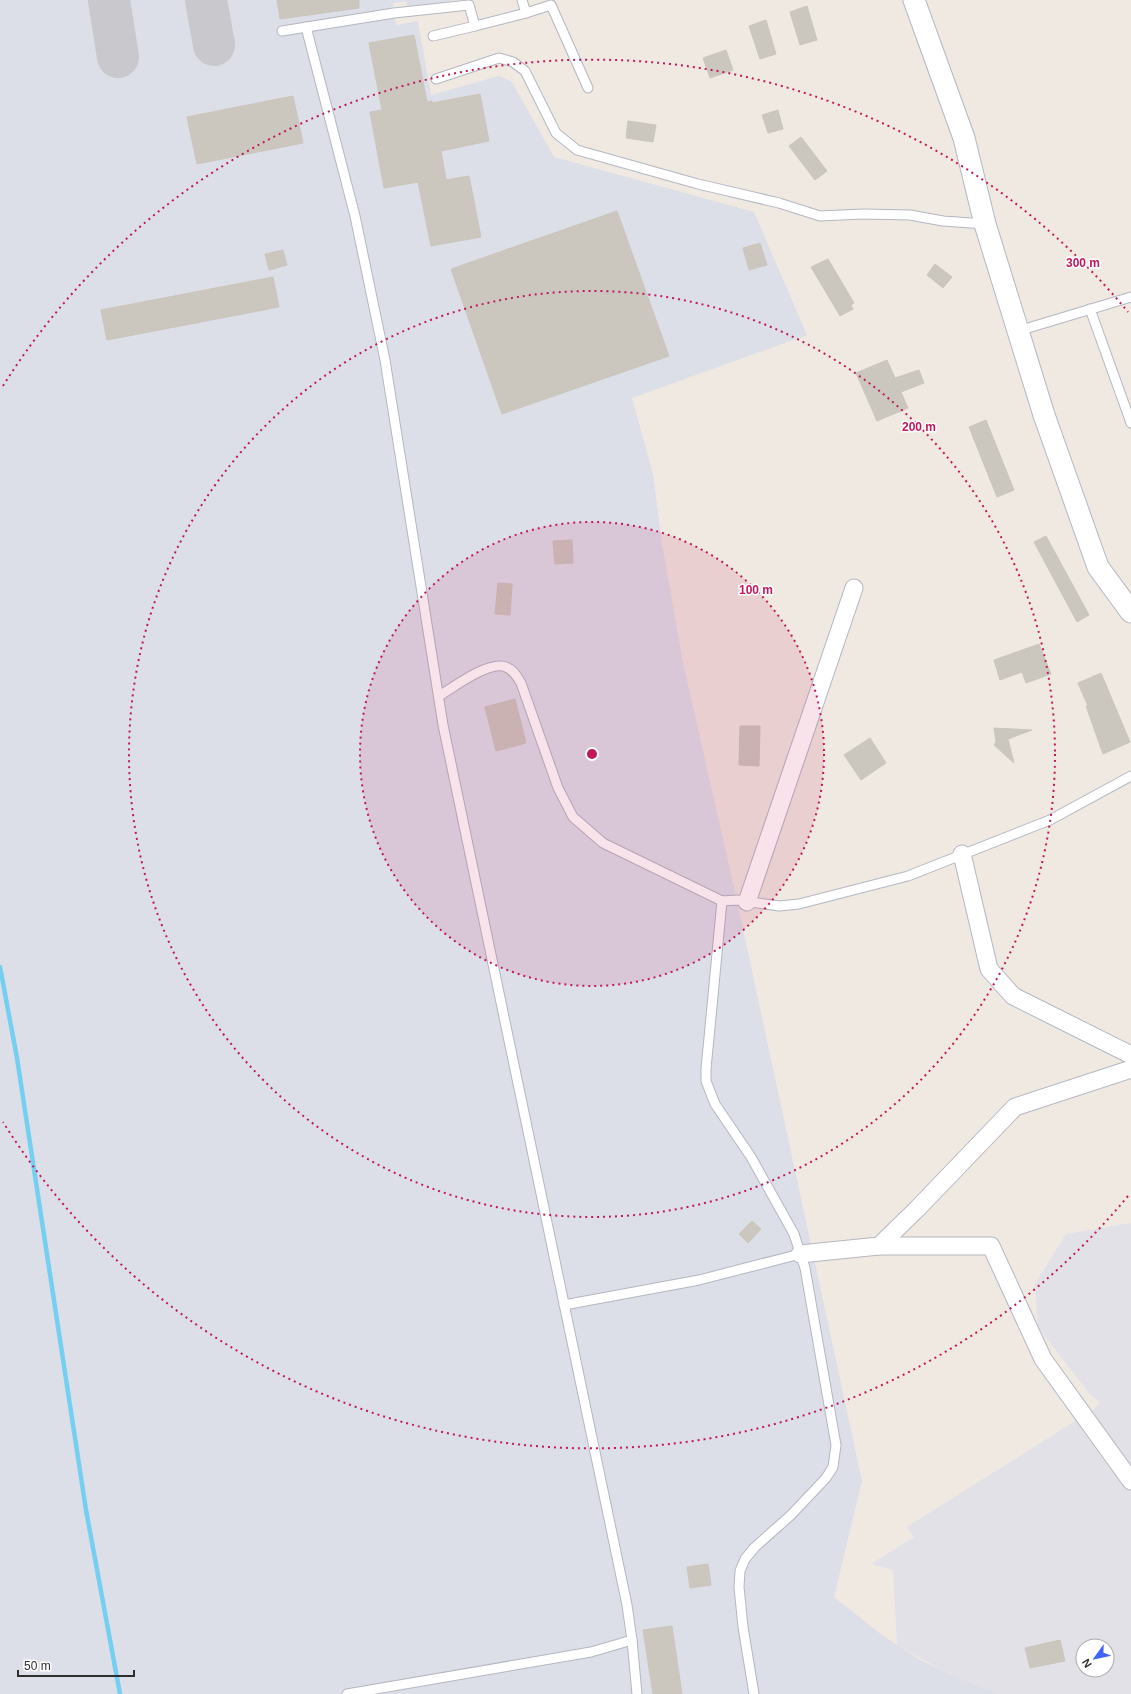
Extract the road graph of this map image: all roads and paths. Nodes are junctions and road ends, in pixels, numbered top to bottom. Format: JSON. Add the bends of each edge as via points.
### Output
{"nodes":[{"id":1,"x":522,"y":0,"type":"edge"},
{"id":2,"x":914,"y":0,"type":"edge"},
{"id":3,"x":526,"y":13,"type":"junction"},
{"id":4,"x":475,"y":26,"type":"junction"},
{"id":5,"x":306,"y":27,"type":"junction"},
{"id":6,"x":282,"y":31,"type":"dead end"},
{"id":7,"x":432,"y":36,"type":"dead end"},
{"id":8,"x":436,"y":79,"type":"dead end"},
{"id":9,"x":588,"y":88,"type":"dead end"},
{"id":10,"x":985,"y":224,"type":"junction"},
{"id":11,"x":1131,"y":297,"type":"edge"},
{"id":12,"x":1090,"y":309,"type":"junction"},
{"id":13,"x":1018,"y":331,"type":"junction"},
{"id":14,"x":1131,"y":423,"type":"edge"},
{"id":15,"x":854,"y":588,"type":"dead end"},
{"id":16,"x":1131,"y":612,"type":"edge"},
{"id":17,"x":439,"y":696,"type":"junction"},
{"id":18,"x":1131,"y":776,"type":"edge"},
{"id":19,"x":962,"y":854,"type":"junction"},
{"id":20,"x":722,"y":902,"type":"junction"},
{"id":21,"x":748,"y":902,"type":"junction"},
{"id":22,"x":1131,"y":1055,"type":"edge"},
{"id":23,"x":1131,"y":1069,"type":"edge"},
{"id":24,"x":879,"y":1246,"type":"junction"},
{"id":25,"x":800,"y":1254,"type":"junction"},
{"id":26,"x":564,"y":1305,"type":"junction"},
{"id":27,"x":1131,"y":1481,"type":"edge"},
{"id":28,"x":632,"y":1640,"type":"junction"},
{"id":29,"x":347,"y":1694,"type":"edge"},
{"id":30,"x":637,"y":1694,"type":"edge"},
{"id":31,"x":754,"y":1694,"type":"edge"}],
"edges":[{"from":1,"to":3,"type":"lane"},
{"from":2,"to":10,"type":"street","via":[[964,138]]},
{"from":3,"to":4,"type":"lane"},
{"from":3,"to":9,"type":"lane","via":[[551,5]]},
{"from":4,"to":5,"type":"lane","via":[[469,5],[394,13]]},
{"from":4,"to":7,"type":"lane"},
{"from":5,"to":6,"type":"lane"},
{"from":5,"to":17,"type":"lane","via":[[355,216],[386,360]]},
{"from":8,"to":10,"type":"lane","via":[[499,58],[513,62],[525,71],[556,133],[577,150],[820,216],[910,215],[943,221]]},
{"from":10,"to":13,"type":"street"},
{"from":11,"to":12,"type":"lane"},
{"from":12,"to":13,"type":"lane"},
{"from":12,"to":14,"type":"lane"},
{"from":13,"to":16,"type":"street","via":[[1044,415],[1098,567]]},
{"from":15,"to":21,"type":"street"},
{"from":17,"to":20,"type":"lane","via":[[485,669],[507,667],[515,673],[521,683],[558,788],[573,818],[603,843]]},
{"from":17,"to":26,"type":"lane","via":[[442,725]]},
{"from":18,"to":19,"type":"lane","via":[[1050,820]]},
{"from":19,"to":21,"type":"lane","via":[[908,876],[799,904],[779,906]]},
{"from":19,"to":22,"type":"street","via":[[989,969],[1013,996]]},
{"from":20,"to":21,"type":"lane"},
{"from":20,"to":25,"type":"lane","via":[[706,1081],[716,1104],[784,1215],[794,1234]]},
{"from":23,"to":24,"type":"street","via":[[1015,1107]]},
{"from":24,"to":25,"type":"street"},
{"from":24,"to":27,"type":"street","via":[[991,1246],[1043,1359]]},
{"from":25,"to":26,"type":"lane","via":[[699,1280]]},
{"from":25,"to":31,"type":"lane","via":[[805,1268],[834,1429],[835,1455],[833,1467],[826,1478],[755,1547],[745,1559],[740,1571],[743,1626]]},
{"from":26,"to":28,"type":"lane","via":[[627,1605]]},
{"from":28,"to":29,"type":"lane","via":[[590,1652]]},
{"from":28,"to":30,"type":"lane"}]}
